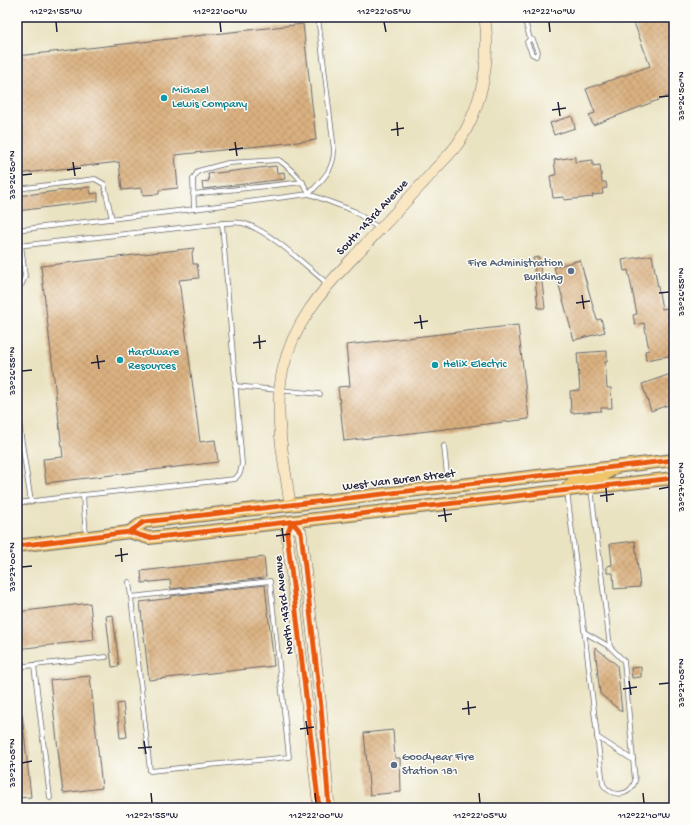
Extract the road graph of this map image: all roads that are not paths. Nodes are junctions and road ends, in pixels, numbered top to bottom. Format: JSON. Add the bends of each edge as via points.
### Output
{"nodes":[{"id":1,"x":318,"y":17,"type":"edge"},
{"id":2,"x":485,"y":17,"type":"edge"},
{"id":3,"x":524,"y":17,"type":"edge"},
{"id":4,"x":530,"y":39,"type":"dead end"},
{"id":5,"x":303,"y":182,"type":"junction"},
{"id":6,"x":17,"y":189,"type":"edge"},
{"id":7,"x":193,"y":194,"type":"junction"},
{"id":8,"x":309,"y":194,"type":"junction"},
{"id":9,"x":194,"y":210,"type":"junction"},
{"id":10,"x":112,"y":218,"type":"junction"},
{"id":11,"x":222,"y":223,"type":"junction"},
{"id":12,"x":381,"y":229,"type":"junction"},
{"id":13,"x":17,"y":230,"type":"edge"},
{"id":14,"x":19,"y":245,"type":"edge"},
{"id":15,"x":17,"y":284,"type":"edge"},
{"id":16,"x":328,"y":284,"type":"junction"},
{"id":17,"x":235,"y":386,"type":"junction"},
{"id":18,"x":280,"y":391,"type":"junction"},
{"id":19,"x":320,"y":394,"type":"dead end"},
{"id":20,"x":17,"y":410,"type":"edge"},
{"id":21,"x":444,"y":446,"type":"dead end"},
{"id":22,"x":674,"y":460,"type":"edge"},
{"id":23,"x":617,"y":466,"type":"junction"},
{"id":24,"x":674,"y":478,"type":"edge"},
{"id":25,"x":448,"y":486,"type":"junction"},
{"id":26,"x":590,"y":488,"type":"junction"},
{"id":27,"x":567,"y":490,"type":"junction"},
{"id":28,"x":84,"y":495,"type":"junction"},
{"id":29,"x":31,"y":502,"type":"junction"},
{"id":30,"x":17,"y":503,"type":"edge"},
{"id":31,"x":290,"y":504,"type":"junction"},
{"id":32,"x":292,"y":522,"type":"junction"},
{"id":33,"x":129,"y":532,"type":"junction"},
{"id":34,"x":86,"y":537,"type":"junction"},
{"id":35,"x":17,"y":546,"type":"edge"},
{"id":36,"x":129,"y":582,"type":"dead end"},
{"id":37,"x":131,"y":596,"type":"junction"},
{"id":38,"x":584,"y":632,"type":"junction"},
{"id":39,"x":610,"y":647,"type":"junction"},
{"id":40,"x":106,"y":657,"type":"dead end"},
{"id":41,"x":34,"y":665,"type":"junction"},
{"id":42,"x":17,"y":667,"type":"edge"},
{"id":43,"x":597,"y":737,"type":"junction"},
{"id":44,"x":633,"y":760,"type":"junction"},
{"id":45,"x":50,"y":798,"type":"dead end"},
{"id":46,"x":319,"y":808,"type":"edge"},
{"id":47,"x":329,"y":808,"type":"edge"}],
"edges":[{"from":1,"to":8,"type":"lane","via":[[334,161]]},
{"from":2,"to":12,"type":"street","name":"South 143rd Avenue","via":[[488,38],[487,65],[471,119],[459,143]]},
{"from":3,"to":4,"type":"lane"},
{"from":5,"to":7,"type":"lane"},
{"from":5,"to":7,"type":"lane","via":[[279,160],[228,163],[198,171],[193,179]]},
{"from":5,"to":8,"type":"lane"},
{"from":6,"to":10,"type":"lane","via":[[95,179],[104,184]]},
{"from":7,"to":9,"type":"lane"},
{"from":8,"to":9,"type":"lane"},
{"from":8,"to":12,"type":"lane","via":[[354,211]]},
{"from":9,"to":10,"type":"lane"},
{"from":10,"to":13,"type":"lane"},
{"from":11,"to":14,"type":"lane"},
{"from":11,"to":16,"type":"lane","via":[[242,223],[252,227],[274,240]]},
{"from":11,"to":17,"type":"lane"},
{"from":12,"to":16,"type":"street","name":"South 143rd Avenue"},
{"from":14,"to":15,"type":"lane","via":[[25,276],[22,284]]},
{"from":16,"to":18,"type":"street","name":"South 143rd Avenue","via":[[297,330],[283,369]]},
{"from":17,"to":18,"type":"lane"},
{"from":17,"to":28,"type":"lane","via":[[242,464],[240,473],[235,478]]},
{"from":18,"to":19,"type":"lane"},
{"from":18,"to":31,"type":"street","name":"South 143rd Avenue","via":[[281,437]]},
{"from":20,"to":29,"type":"lane"},
{"from":21,"to":25,"type":"lane"},
{"from":22,"to":23,"type":"main road","name":"West Van Buren Street"},
{"from":23,"to":25,"type":"main road","name":"West Van Buren Street"},
{"from":23,"to":27,"type":"main road","via":[[600,477],[575,480]]},
{"from":24,"to":26,"type":"main road","name":"West Van Buren Street"},
{"from":25,"to":31,"type":"main road","name":"West Van Buren Street"},
{"from":26,"to":27,"type":"main road","name":"West Van Buren Street"},
{"from":26,"to":39,"type":"lane"},
{"from":27,"to":32,"type":"main road","name":"West Van Buren Street"},
{"from":27,"to":38,"type":"lane"},
{"from":28,"to":29,"type":"lane"},
{"from":28,"to":34,"type":"lane"},
{"from":29,"to":30,"type":"lane"},
{"from":31,"to":32,"type":"main road"},
{"from":31,"to":33,"type":"main road","name":"West Van Buren Street","via":[[144,522]]},
{"from":32,"to":33,"type":"main road","name":"West Van Buren Street","via":[[149,538]]},
{"from":32,"to":46,"type":"street","name":"North 143rd Avenue","via":[[287,534]]},
{"from":32,"to":47,"type":"street","name":"North 143rd Avenue","via":[[301,532],[321,707]]},
{"from":33,"to":34,"type":"main road","name":"West Van Buren Street"},
{"from":34,"to":35,"type":"main road","name":"West Van Buren Street"},
{"from":36,"to":37,"type":"lane"},
{"from":37,"to":37,"type":"lane","via":[[150,771],[289,757],[270,581]]},
{"from":38,"to":39,"type":"lane"},
{"from":38,"to":43,"type":"lane"},
{"from":39,"to":44,"type":"lane","via":[[624,661]]},
{"from":40,"to":41,"type":"lane"},
{"from":41,"to":42,"type":"lane"},
{"from":41,"to":45,"type":"lane"},
{"from":43,"to":44,"type":"lane"},
{"from":43,"to":44,"type":"lane","via":[[603,784],[607,790],[620,795],[633,786]]}]}
